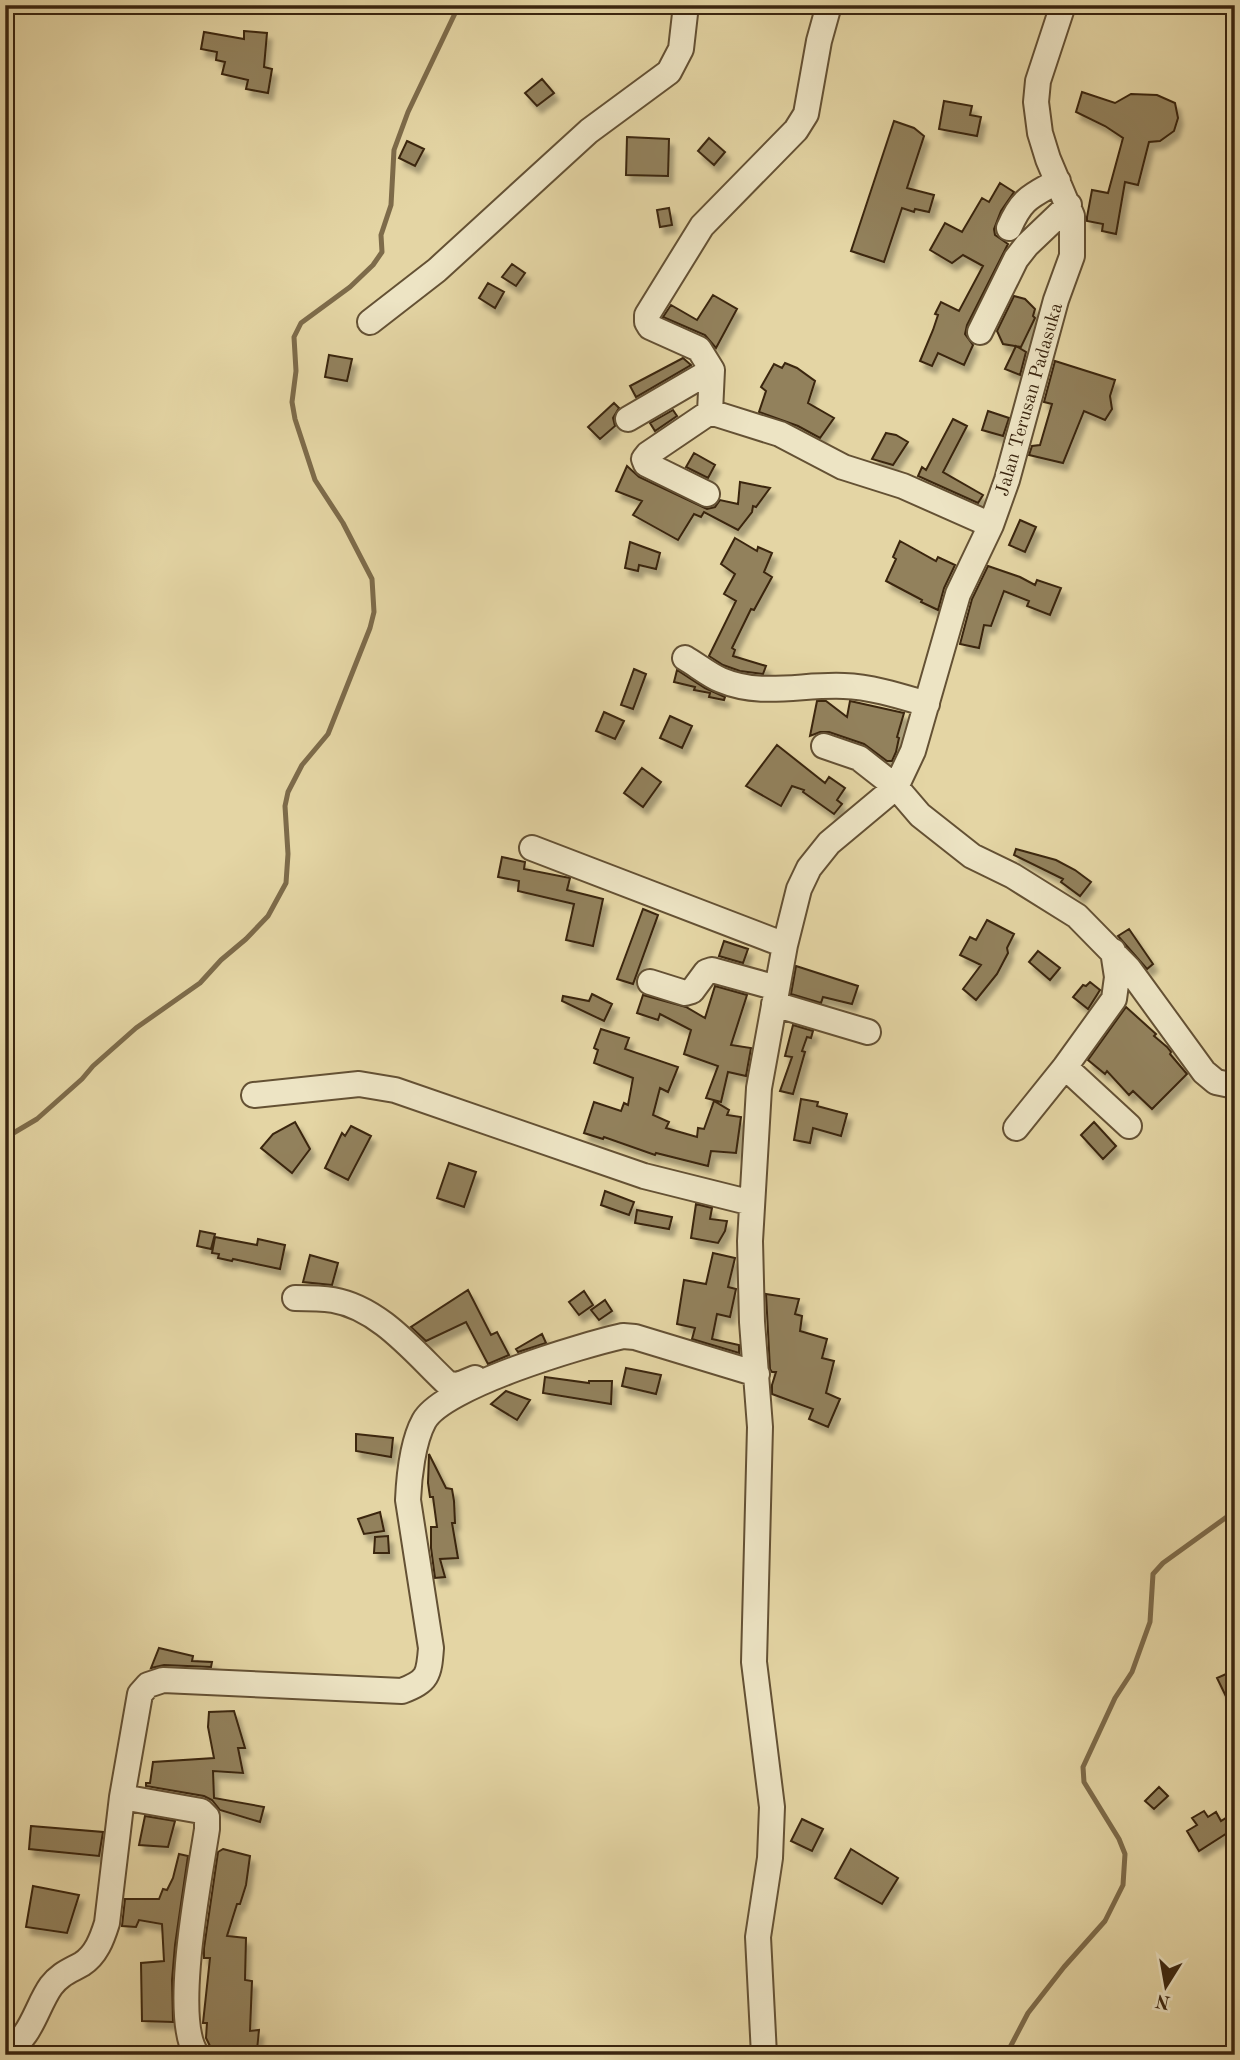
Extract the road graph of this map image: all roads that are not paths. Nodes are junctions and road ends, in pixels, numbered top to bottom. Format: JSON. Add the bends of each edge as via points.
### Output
{"nodes":[{"id":1,"x":686,"y":5,"type":"edge"},
{"id":2,"x":829,"y":5,"type":"edge"},
{"id":3,"x":1063,"y":5,"type":"edge"},
{"id":4,"x":1058,"y":181,"type":"junction"},
{"id":5,"x":1069,"y":205,"type":"junction"},
{"id":6,"x":1009,"y":228,"type":"dead end"},
{"id":7,"x":370,"y":322,"type":"dead end"},
{"id":8,"x":980,"y":332,"type":"dead end"},
{"id":9,"x":712,"y":370,"type":"junction"},
{"id":10,"x":710,"y":412,"type":"junction"},
{"id":11,"x":628,"y":419,"type":"dead end"},
{"id":12,"x":707,"y":494,"type":"dead end"},
{"id":13,"x":991,"y":524,"type":"junction"},
{"id":14,"x":685,"y":658,"type":"dead end"},
{"id":15,"x":927,"y":704,"type":"junction"},
{"id":16,"x":824,"y":746,"type":"dead end"},
{"id":17,"x":896,"y":787,"type":"junction"},
{"id":18,"x":532,"y":848,"type":"dead end"},
{"id":19,"x":785,"y":945,"type":"junction"},
{"id":20,"x":1114,"y":951,"type":"junction"},
{"id":21,"x":650,"y":982,"type":"dead end"},
{"id":22,"x":775,"y":996,"type":"junction"},
{"id":23,"x":869,"y":1032,"type":"dead end"},
{"id":24,"x":1065,"y":1067,"type":"junction"},
{"id":25,"x":1235,"y":1086,"type":"edge"},
{"id":26,"x":254,"y":1095,"type":"dead end"},
{"id":27,"x":1129,"y":1126,"type":"dead end"},
{"id":28,"x":1016,"y":1128,"type":"dead end"},
{"id":29,"x":751,"y":1203,"type":"junction"},
{"id":30,"x":295,"y":1298,"type":"dead end"},
{"id":31,"x":757,"y":1374,"type":"junction"},
{"id":32,"x":482,"y":1381,"type":"junction"},
{"id":33,"x":122,"y":1797,"type":"junction"},
{"id":34,"x":5,"y":2051,"type":"edge"},
{"id":35,"x":197,"y":2055,"type":"edge"},
{"id":36,"x":764,"y":2055,"type":"edge"}],
"edges":[{"from":1,"to":7,"type":"street","via":[[681,50],[669,72],[589,131],[436,270]]},
{"from":2,"to":9,"type":"street","via":[[806,114],[796,131],[702,226],[647,315],[650,327],[699,349]]},
{"from":3,"to":4,"type":"street","name":"Jalan Terusan Padasuka","via":[[1036,93],[1040,132]]},
{"from":4,"to":5,"type":"street","name":"Jalan Terusan Padasuka"},
{"from":4,"to":6,"type":"street","via":[[1025,200]]},
{"from":5,"to":8,"type":"street","via":[[1016,259]]},
{"from":5,"to":13,"type":"street","name":"Jalan Terusan Padasuka","via":[[1072,256]]},
{"from":9,"to":10,"type":"street"},
{"from":9,"to":11,"type":"street"},
{"from":10,"to":12,"type":"street","via":[[644,459]]},
{"from":10,"to":13,"type":"street","via":[[780,434],[843,467],[903,486]]},
{"from":13,"to":15,"type":"street","name":"Jalan Terusan Padasuka","via":[[958,594]]},
{"from":14,"to":15,"type":"street","via":[[719,680],[737,685],[776,690],[845,686]]},
{"from":15,"to":17,"type":"street","name":"Jalan Terusan Padasuka"},
{"from":16,"to":17,"type":"street","via":[[859,758]]},
{"from":17,"to":19,"type":"street","via":[[829,843],[809,868]]},
{"from":17,"to":20,"type":"street","via":[[953,842],[1077,916]]},
{"from":18,"to":19,"type":"street"},
{"from":19,"to":22,"type":"street"},
{"from":20,"to":24,"type":"street","via":[[1114,999]]},
{"from":20,"to":25,"type":"street","via":[[1204,1072],[1216,1082]]},
{"from":21,"to":22,"type":"street","via":[[685,993],[712,970]]},
{"from":22,"to":23,"type":"street"},
{"from":22,"to":29,"type":"street","via":[[759,1088]]},
{"from":24,"to":27,"type":"street"},
{"from":24,"to":28,"type":"street"},
{"from":26,"to":29,"type":"street","via":[[359,1084],[395,1090],[644,1176]]},
{"from":29,"to":31,"type":"street","via":[[750,1281]]},
{"from":30,"to":32,"type":"street","via":[[334,1300],[363,1310],[448,1384]]},
{"from":31,"to":32,"type":"street","via":[[623,1336]]},
{"from":31,"to":36,"type":"street","via":[[760,1480],[754,1662],[772,1807],[758,1937]]},
{"from":32,"to":33,"type":"street","via":[[432,1410],[419,1437],[409,1479],[408,1500],[431,1648],[429,1671],[420,1684],[402,1691],[163,1680],[148,1685],[140,1694]]},
{"from":33,"to":34,"type":"street","via":[[103,1937],[84,1963],[65,1971],[53,1984],[24,2038]]},
{"from":33,"to":35,"type":"street","via":[[201,1811],[207,1817],[187,1959],[188,2034]]}]}
